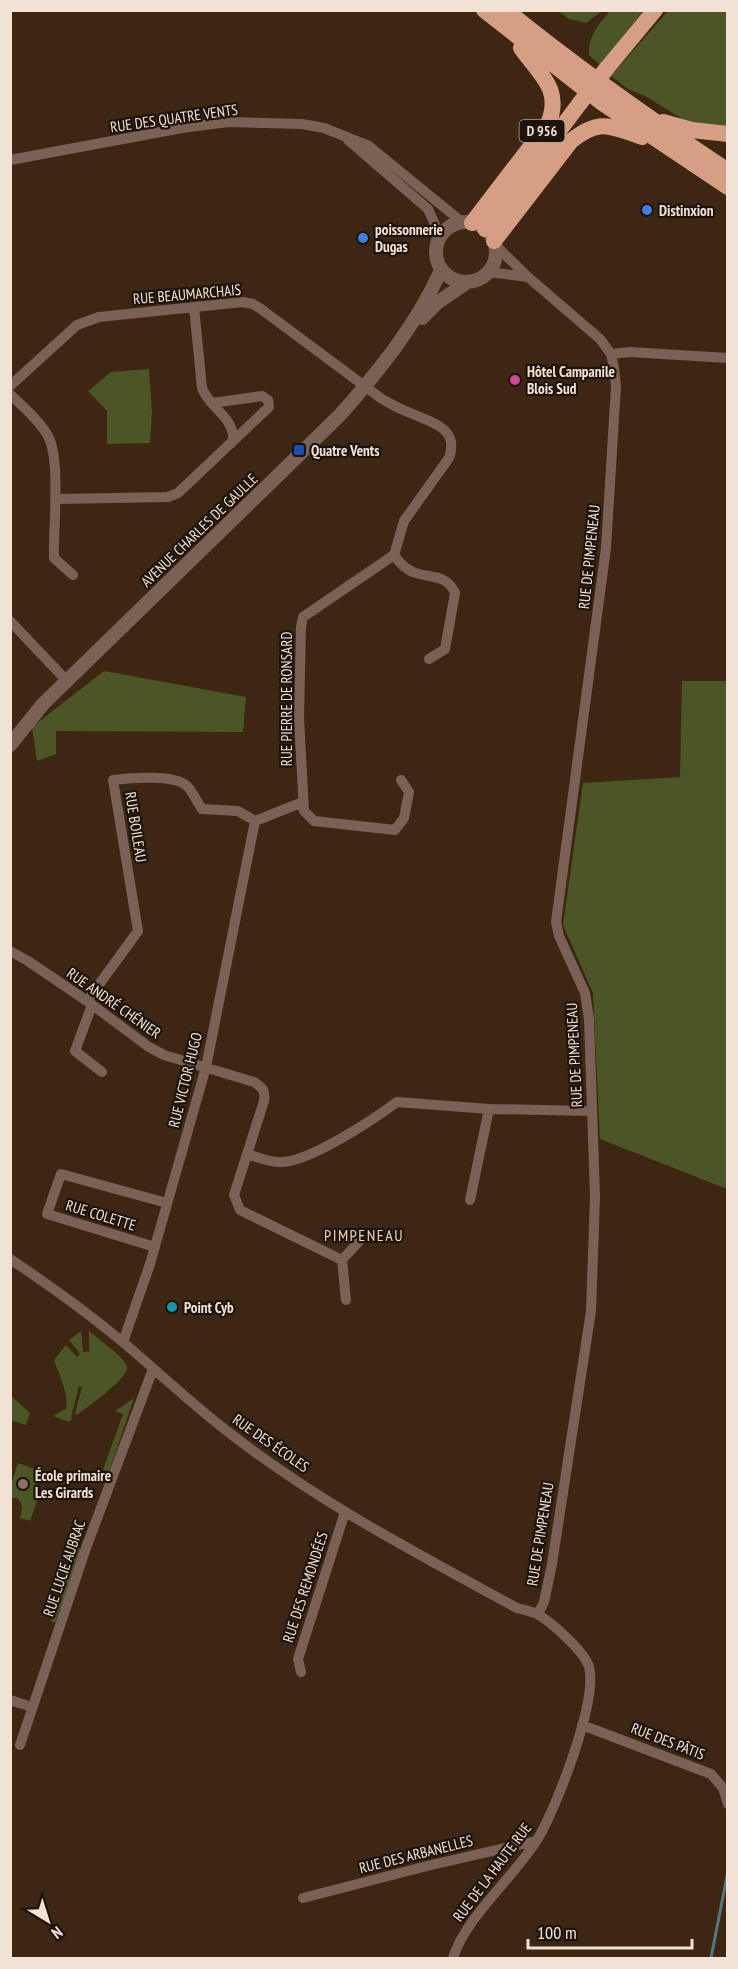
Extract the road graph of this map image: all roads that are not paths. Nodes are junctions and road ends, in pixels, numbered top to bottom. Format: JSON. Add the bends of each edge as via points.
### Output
{"nodes":[{"id":1,"x":484,"y":10,"type":"edge"},
{"id":2,"x":506,"y":10,"type":"edge"},
{"id":3,"x":655,"y":10,"type":"edge"},
{"id":4,"x":510,"y":32,"type":"junction"},
{"id":5,"x":637,"y":111,"type":"junction"},
{"id":6,"x":342,"y":134,"type":"junction"},
{"id":7,"x":728,"y":134,"type":"edge"},
{"id":8,"x":663,"y":144,"type":"junction"},
{"id":9,"x":10,"y":160,"type":"edge"},
{"id":10,"x":728,"y":171,"type":"edge"},
{"id":11,"x":728,"y":187,"type":"edge"},
{"id":12,"x":482,"y":232,"type":"junction"},
{"id":13,"x":440,"y":236,"type":"junction"},
{"id":14,"x":441,"y":270,"type":"junction"},
{"id":15,"x":489,"y":272,"type":"junction"},
{"id":16,"x":528,"y":278,"type":"junction"},
{"id":17,"x":466,"y":283,"type":"junction"},
{"id":18,"x":194,"y":307,"type":"junction"},
{"id":19,"x":405,"y":334,"type":"junction"},
{"id":20,"x":611,"y":354,"type":"junction"},
{"id":21,"x":728,"y":358,"type":"edge"},
{"id":22,"x":10,"y":386,"type":"edge"},
{"id":23,"x":365,"y":387,"type":"junction"},
{"id":24,"x":10,"y":394,"type":"edge"},
{"id":25,"x":212,"y":403,"type":"junction"},
{"id":26,"x":233,"y":441,"type":"junction"},
{"id":27,"x":56,"y":499,"type":"junction"},
{"id":28,"x":394,"y":555,"type":"junction"},
{"id":29,"x":73,"y":575,"type":"dead end"},
{"id":30,"x":10,"y":621,"type":"edge"},
{"id":31,"x":429,"y":659,"type":"dead end"},
{"id":32,"x":67,"y":681,"type":"junction"},
{"id":33,"x":10,"y":745,"type":"edge"},
{"id":34,"x":401,"y":780,"type":"dead end"},
{"id":35,"x":303,"y":802,"type":"junction"},
{"id":36,"x":255,"y":821,"type":"junction"},
{"id":37,"x":10,"y":951,"type":"edge"},
{"id":38,"x":90,"y":1003,"type":"junction"},
{"id":39,"x":206,"y":1067,"type":"junction"},
{"id":40,"x":102,"y":1072,"type":"dead end"},
{"id":41,"x":489,"y":1109,"type":"junction"},
{"id":42,"x":592,"y":1111,"type":"junction"},
{"id":43,"x":247,"y":1154,"type":"junction"},
{"id":44,"x":470,"y":1200,"type":"dead end"},
{"id":45,"x":167,"y":1203,"type":"junction"},
{"id":46,"x":362,"y":1238,"type":"dead end"},
{"id":47,"x":155,"y":1247,"type":"junction"},
{"id":48,"x":10,"y":1259,"type":"edge"},
{"id":49,"x":342,"y":1260,"type":"junction"},
{"id":50,"x":346,"y":1300,"type":"dead end"},
{"id":51,"x":123,"y":1342,"type":"junction"},
{"id":52,"x":153,"y":1369,"type":"junction"},
{"id":53,"x":345,"y":1512,"type":"junction"},
{"id":54,"x":538,"y":1614,"type":"junction"},
{"id":55,"x":301,"y":1672,"type":"dead end"},
{"id":56,"x":10,"y":1700,"type":"edge"},
{"id":57,"x":32,"y":1707,"type":"junction"},
{"id":58,"x":582,"y":1725,"type":"junction"},
{"id":59,"x":20,"y":1745,"type":"dead end"},
{"id":60,"x":728,"y":1804,"type":"edge"},
{"id":61,"x":536,"y":1841,"type":"junction"},
{"id":62,"x":303,"y":1898,"type":"dead end"},
{"id":63,"x":453,"y":1959,"type":"edge"}],
"edges":[{"from":1,"to":4,"type":"highway","number":"D 956"},
{"from":2,"to":5,"type":"highway"},
{"from":3,"to":12,"type":"highway","number":"D 956","bridge":true},
{"from":4,"to":8,"type":"highway","number":"D 956"},
{"from":4,"to":12,"type":"highway","number":"D 956","via":[[548,84],[553,94],[553,113]]},
{"from":5,"to":7,"type":"highway","via":[[664,123]]},
{"from":5,"to":10,"type":"highway"},
{"from":6,"to":9,"type":"street","name":"RUE DES QUATRE VENTS","via":[[302,124],[228,122]]},
{"from":6,"to":12,"type":"street","name":"RUE DES QUATRE VENTS","via":[[369,146]]},
{"from":6,"to":13,"type":"street","name":"RUE DES QUATRE VENTS","via":[[428,209]]},
{"from":8,"to":11,"type":"highway","number":"D 956"},
{"from":8,"to":12,"type":"highway","number":"D 956","via":[[605,125],[582,132]]},
{"from":12,"to":13,"type":"street","via":[[453,225]]},
{"from":12,"to":15,"type":"street","via":[[495,262]]},
{"from":12,"to":16,"type":"street","name":"RUE DES QUATRE VENTS"},
{"from":13,"to":14,"type":"street","via":[[436,254]]},
{"from":14,"to":17,"type":"street","via":[[449,278]]},
{"from":14,"to":19,"type":"street","name":"AVENUE CHARLES DE GAULLE"},
{"from":15,"to":16,"type":"street"},
{"from":15,"to":17,"type":"street"},
{"from":16,"to":20,"type":"street","name":"RUE DES QUATRE VENTS","via":[[588,328]]},
{"from":17,"to":19,"type":"street","name":"AVENUE CHARLES DE GAULLE","via":[[437,303]]},
{"from":18,"to":22,"type":"street","name":"RUE BEAUMARCHAIS","via":[[87,320],[76,325]]},
{"from":18,"to":23,"type":"street","name":"RUE BEAUMARCHAIS","via":[[253,304]]},
{"from":18,"to":25,"type":"street","via":[[202,388]]},
{"from":19,"to":23,"type":"street","name":"AVENUE CHARLES DE GAULLE"},
{"from":20,"to":21,"type":"street"},
{"from":20,"to":42,"type":"street","name":"RUE DE PIMPENEAU","via":[[616,386],[606,548],[556,922],[585,993]]},
{"from":23,"to":28,"type":"street","via":[[399,409],[441,426],[453,447],[404,521]]},
{"from":23,"to":32,"type":"street","name":"AVENUE CHARLES DE GAULLE"},
{"from":24,"to":27,"type":"street","via":[[50,438]]},
{"from":25,"to":26,"type":"street","via":[[231,424]]},
{"from":25,"to":26,"type":"street","via":[[261,396],[268,400],[269,407]]},
{"from":26,"to":27,"type":"street","via":[[178,493],[168,497]]},
{"from":27,"to":29,"type":"street","via":[[54,558]]},
{"from":28,"to":31,"type":"street","via":[[411,572],[442,578],[455,593],[445,649]]},
{"from":28,"to":35,"type":"street","name":"RUE PIERRE DE RONSARD","via":[[303,617],[299,708]]},
{"from":30,"to":32,"type":"street"},
{"from":32,"to":33,"type":"street","name":"AVENUE CHARLES DE GAULLE"},
{"from":34,"to":35,"type":"street","via":[[409,792],[404,818],[395,830],[314,820],[304,811]]},
{"from":35,"to":36,"type":"street"},
{"from":36,"to":38,"type":"street","name":"RUE BOILEAU","via":[[238,811],[202,809],[188,787],[174,779],[113,780],[138,931]]},
{"from":36,"to":39,"type":"street","name":"RUE VICTOR HUGO"},
{"from":37,"to":38,"type":"street","name":"RUE ANDRÉ CHÉNIER"},
{"from":38,"to":39,"type":"street","name":"RUE ANDRÉ CHÉNIER","via":[[149,1047]]},
{"from":38,"to":40,"type":"street","via":[[75,1051]]},
{"from":39,"to":43,"type":"street","name":"RUE ANDRÉ CHÉNIER","via":[[261,1086],[265,1095]]},
{"from":39,"to":45,"type":"street","name":"RUE VICTOR HUGO"},
{"from":41,"to":42,"type":"street"},
{"from":41,"to":43,"type":"street","via":[[397,1101],[366,1123],[293,1160],[279,1162]]},
{"from":41,"to":44,"type":"street"},
{"from":42,"to":54,"type":"street","name":"RUE DE PIMPENEAU","via":[[595,1197],[591,1311],[552,1564]]},
{"from":43,"to":49,"type":"street","name":"RUE ANDRÉ CHÉNIER","via":[[234,1195],[240,1210]]},
{"from":45,"to":47,"type":"street","name":"RUE VICTOR HUGO"},
{"from":45,"to":47,"type":"street","name":"RUE COLETTE","via":[[61,1174],[47,1214]]},
{"from":46,"to":49,"type":"street"},
{"from":47,"to":51,"type":"street","name":"RUE VICTOR HUGO"},
{"from":48,"to":51,"type":"street","name":"RUE DES ÉCOLES"},
{"from":49,"to":50,"type":"street"},
{"from":51,"to":52,"type":"street","name":"RUE DES ÉCOLES"},
{"from":52,"to":53,"type":"street","name":"RUE DES ÉCOLES","via":[[228,1432]]},
{"from":52,"to":57,"type":"street","name":"RUE LUCIE AUBRAC"},
{"from":53,"to":54,"type":"street","name":"RUE DES ÉCOLES","via":[[517,1608]]},
{"from":53,"to":55,"type":"street","name":"RUE DES REMONDÉES","via":[[298,1659]]},
{"from":54,"to":58,"type":"street","name":"RUE DE LA HAUTE RUE","via":[[573,1644],[589,1665]]},
{"from":56,"to":57,"type":"street"},
{"from":57,"to":59,"type":"street","name":"RUE LUCIE AUBRAC"},
{"from":58,"to":60,"type":"street","name":"RUE DES PÂTIS","via":[[711,1774],[723,1788]]},
{"from":58,"to":61,"type":"street","name":"RUE DE LA HAUTE RUE","via":[[560,1794]]},
{"from":61,"to":62,"type":"street","name":"RUE DES ARBANELLES"},
{"from":61,"to":63,"type":"street","name":"RUE DE LA HAUTE RUE","via":[[465,1933]]}]}
